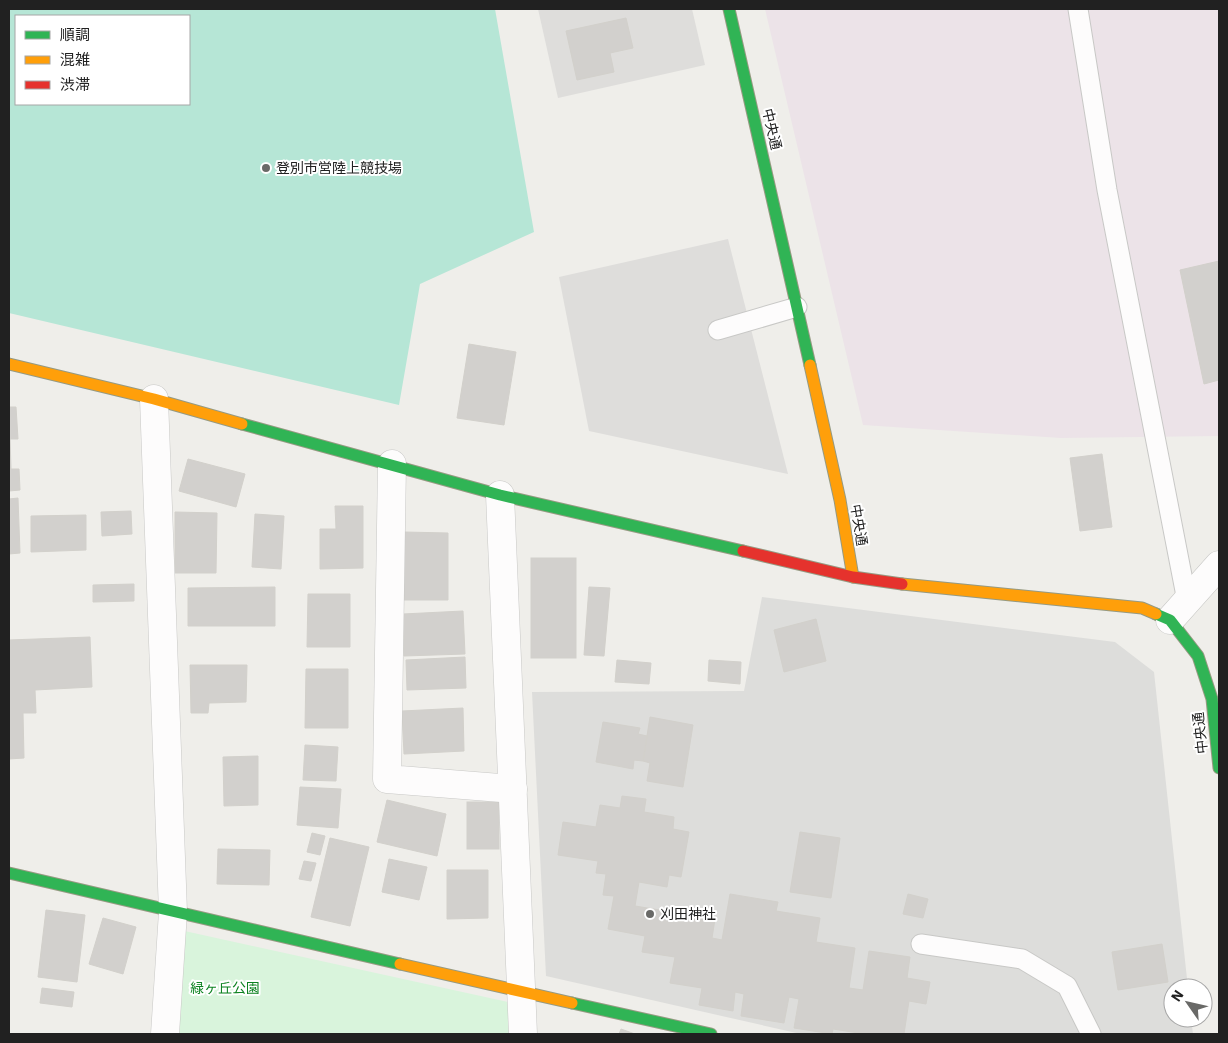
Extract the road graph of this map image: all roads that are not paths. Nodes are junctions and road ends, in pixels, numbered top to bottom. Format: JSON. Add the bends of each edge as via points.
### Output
{"nodes":[{"id":1,"x":729,"y":9,"type":"edge"},
{"id":2,"x":1078,"y":9,"type":"edge"},
{"id":3,"x":797,"y":307,"type":"junction"},
{"id":4,"x":718,"y":330,"type":"dead end"},
{"id":5,"x":9,"y":364,"type":"edge"},
{"id":6,"x":154,"y":399,"type":"junction"},
{"id":7,"x":392,"y":464,"type":"junction"},
{"id":8,"x":500,"y":495,"type":"junction"},
{"id":9,"x":1219,"y":565,"type":"edge"},
{"id":10,"x":852,"y":577,"type":"junction"},
{"id":11,"x":1178,"y":611,"type":"junction"},
{"id":12,"x":1219,"y":768,"type":"edge"},
{"id":13,"x":513,"y":789,"type":"junction"},
{"id":14,"x":9,"y":873,"type":"edge"},
{"id":15,"x":173,"y":912,"type":"junction"},
{"id":16,"x":921,"y":944,"type":"dead end"},
{"id":17,"x":522,"y":992,"type":"junction"},
{"id":18,"x":165,"y":1034,"type":"edge"},
{"id":19,"x":523,"y":1034,"type":"edge"},
{"id":20,"x":711,"y":1034,"type":"edge"},
{"id":21,"x":1091,"y":1034,"type":"edge"}],
"edges":[{"from":1,"to":3,"type":"street","name":"中央通"},
{"from":2,"to":11,"type":"lane"},
{"from":3,"to":4,"type":"lane"},
{"from":3,"to":10,"type":"street","name":"中央通","via":[[840,500]]},
{"from":5,"to":6,"type":"street"},
{"from":6,"to":7,"type":"street"},
{"from":6,"to":15,"type":"street"},
{"from":7,"to":8,"type":"street"},
{"from":7,"to":13,"type":"street","via":[[387,779]]},
{"from":8,"to":10,"type":"street"},
{"from":8,"to":13,"type":"street"},
{"from":9,"to":11,"type":"street"},
{"from":10,"to":11,"type":"street","name":"中央通"},
{"from":11,"to":12,"type":"street","name":"中央通","via":[[1212,699]]},
{"from":13,"to":17,"type":"street"},
{"from":14,"to":15,"type":"street"},
{"from":15,"to":17,"type":"street"},
{"from":15,"to":18,"type":"street"},
{"from":16,"to":21,"type":"lane","via":[[1022,959],[1066,986]]},
{"from":17,"to":19,"type":"street"},
{"from":17,"to":20,"type":"street"}]}
